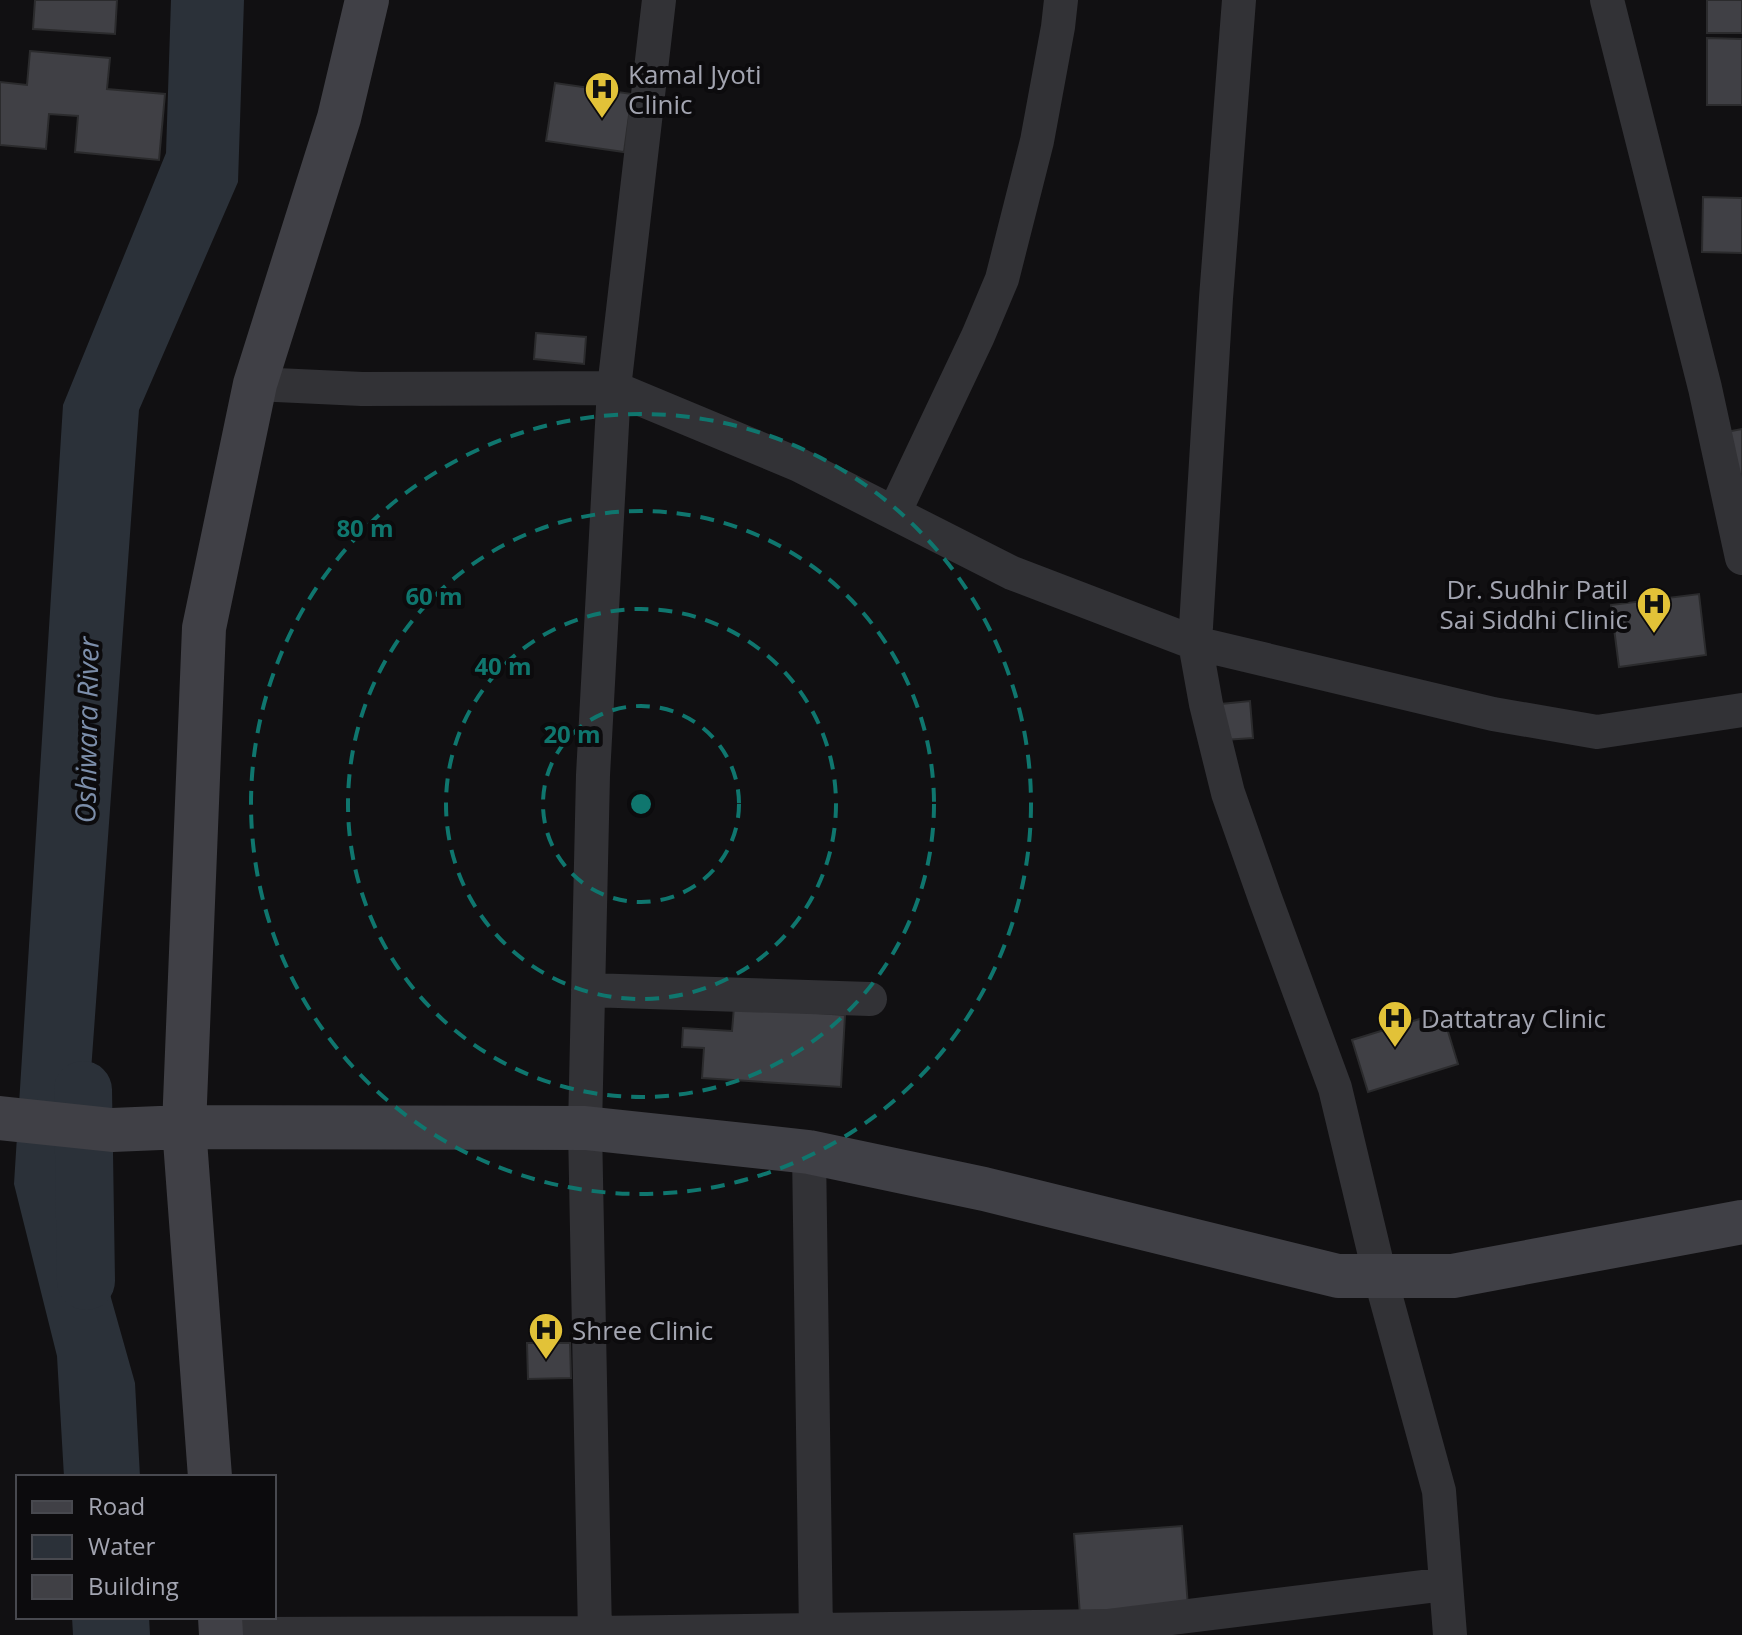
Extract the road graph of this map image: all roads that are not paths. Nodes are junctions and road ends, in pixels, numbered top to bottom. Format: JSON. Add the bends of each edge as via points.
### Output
{"nodes":[{"id":1,"x":367,"y":0,"type":"edge"},
{"id":2,"x":659,"y":0,"type":"edge"},
{"id":3,"x":1061,"y":0,"type":"edge"},
{"id":4,"x":1239,"y":0,"type":"edge"},
{"id":5,"x":1607,"y":0,"type":"edge"},
{"id":6,"x":255,"y":384,"type":"junction"},
{"id":7,"x":614,"y":388,"type":"junction"},
{"id":8,"x":894,"y":513,"type":"junction"},
{"id":9,"x":1742,"y":558,"type":"edge"},
{"id":10,"x":1195,"y":643,"type":"junction"},
{"id":11,"x":1742,"y":710,"type":"edge"},
{"id":12,"x":588,"y":990,"type":"junction"},
{"id":13,"x":870,"y":999,"type":"dead end"},
{"id":14,"x":0,"y":1118,"type":"edge"},
{"id":15,"x":184,"y":1127,"type":"junction"},
{"id":16,"x":585,"y":1128,"type":"junction"},
{"id":17,"x":809,"y":1152,"type":"junction"},
{"id":18,"x":1742,"y":1222,"type":"edge"},
{"id":19,"x":1380,"y":1276,"type":"junction"},
{"id":20,"x":210,"y":1475,"type":"edge"},
{"id":21,"x":1446,"y":1584,"type":"junction"},
{"id":22,"x":221,"y":1629,"type":"edge"},
{"id":23,"x":816,"y":1632,"type":"edge"},
{"id":24,"x":595,"y":1634,"type":"edge"},
{"id":25,"x":1450,"y":1635,"type":"edge"}],
"edges":[{"from":1,"to":6,"type":"street","via":[[339,118]]},
{"from":2,"to":7,"type":"street"},
{"from":3,"to":8,"type":"street","via":[[1037,141],[1002,279]]},
{"from":4,"to":10,"type":"street"},
{"from":5,"to":9,"type":"street","via":[[1705,388]]},
{"from":6,"to":7,"type":"street"},
{"from":6,"to":15,"type":"street","via":[[204,628]]},
{"from":7,"to":8,"type":"street","via":[[799,465]]},
{"from":7,"to":12,"type":"street","via":[[593,775]]},
{"from":8,"to":10,"type":"street","via":[[1012,573]]},
{"from":10,"to":11,"type":"street","via":[[1493,714],[1597,732]]},
{"from":10,"to":19,"type":"street","via":[[1228,793],[1335,1088]]},
{"from":12,"to":13,"type":"street"},
{"from":12,"to":16,"type":"street"},
{"from":14,"to":15,"type":"street","via":[[112,1130]]},
{"from":15,"to":16,"type":"street"},
{"from":15,"to":20,"type":"street"},
{"from":16,"to":17,"type":"street"},
{"from":16,"to":24,"type":"street"},
{"from":17,"to":19,"type":"street","via":[[1338,1276]]},
{"from":17,"to":23,"type":"street"},
{"from":18,"to":19,"type":"street","via":[[1453,1276]]},
{"from":19,"to":21,"type":"street","via":[[1439,1491]]},
{"from":21,"to":23,"type":"street","via":[[1107,1626]]},
{"from":21,"to":25,"type":"street"},
{"from":22,"to":24,"type":"street"},
{"from":23,"to":24,"type":"street"}]}
